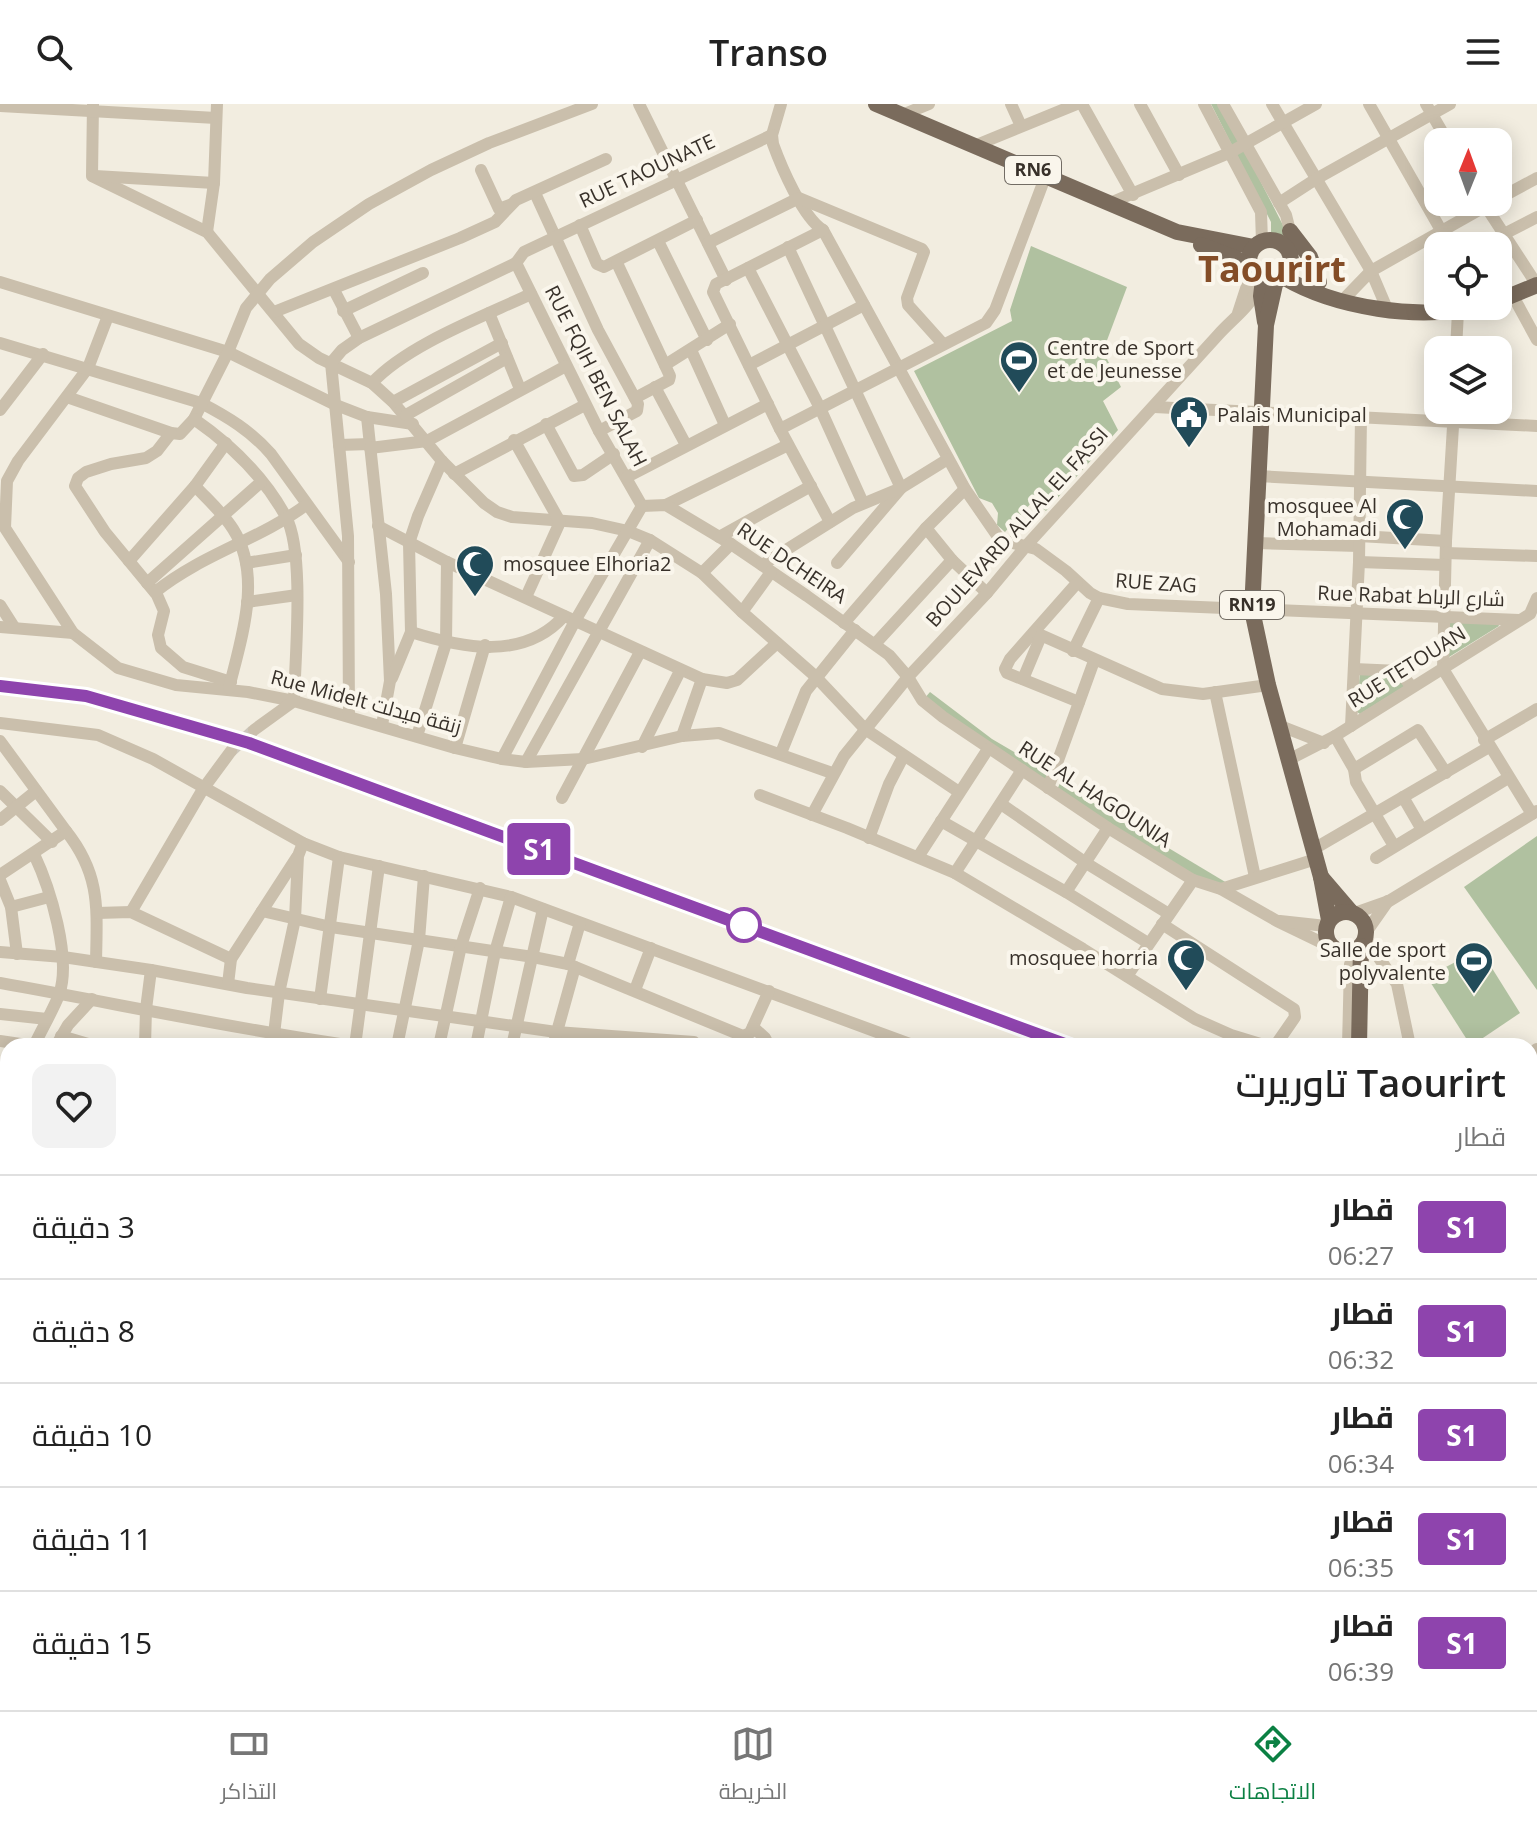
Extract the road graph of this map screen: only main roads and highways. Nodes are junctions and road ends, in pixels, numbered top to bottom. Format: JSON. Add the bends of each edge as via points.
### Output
{"nodes":[{"id":1,"x":876,"y":104,"type":"edge"},
{"id":2,"x":1290,"y":231,"type":"road end"},
{"id":3,"x":1190,"y":236,"type":"junction"},
{"id":4,"x":1258,"y":244,"type":"junction"},
{"id":5,"x":1289,"y":256,"type":"junction"},
{"id":6,"x":1264,"y":276,"type":"junction"},
{"id":7,"x":1537,"y":285,"type":"edge"},
{"id":8,"x":1321,"y":288,"type":"junction"},
{"id":9,"x":1512,"y":295,"type":"edge"},
{"id":10,"x":1424,"y":311,"type":"edge"},
{"id":11,"x":1321,"y":877,"type":"junction"},
{"id":12,"x":1353,"y":912,"type":"junction"},
{"id":13,"x":1328,"y":923,"type":"junction"},
{"id":14,"x":1365,"y":938,"type":"junction"},
{"id":15,"x":1350,"y":965,"type":"junction"},
{"id":16,"x":1358,"y":1038,"type":"edge"}],
"edges":[{"from":1,"to":3,"type":"main road","number":"RN6"},
{"from":2,"to":8,"type":"main road","via":[[1310,257]]},
{"from":3,"to":4,"type":"main road","number":"RN6"},
{"from":3,"to":6,"type":"main road","number":"RN6"},
{"from":4,"to":5,"type":"main road","number":"RN6","via":[[1281,243]]},
{"from":4,"to":6,"type":"main road","via":[[1249,260]]},
{"from":5,"to":6,"type":"main road"},
{"from":5,"to":8,"type":"main road","number":"RN6"},
{"from":6,"to":8,"type":"main road","number":"RN6","via":[[1305,289]]},
{"from":6,"to":11,"type":"main road","number":"RN19","via":[[1252,610]]},
{"from":7,"to":9,"type":"main road"},
{"from":8,"to":10,"type":"main road","number":"RN6","via":[[1342,301],[1388,311]]},
{"from":11,"to":12,"type":"main road","number":"RN19"},
{"from":11,"to":13,"type":"main road","number":"RN19"},
{"from":12,"to":13,"type":"main road","via":[[1337,914]]},
{"from":12,"to":14,"type":"main road","number":"RN19","via":[[1363,920]]},
{"from":13,"to":15,"type":"main road","number":"RN19","via":[[1327,939]]},
{"from":14,"to":15,"type":"main road","number":"RN19"},
{"from":14,"to":15,"type":"main road","via":[[1349,952]]},
{"from":15,"to":16,"type":"main road","number":"RN19"}]}
